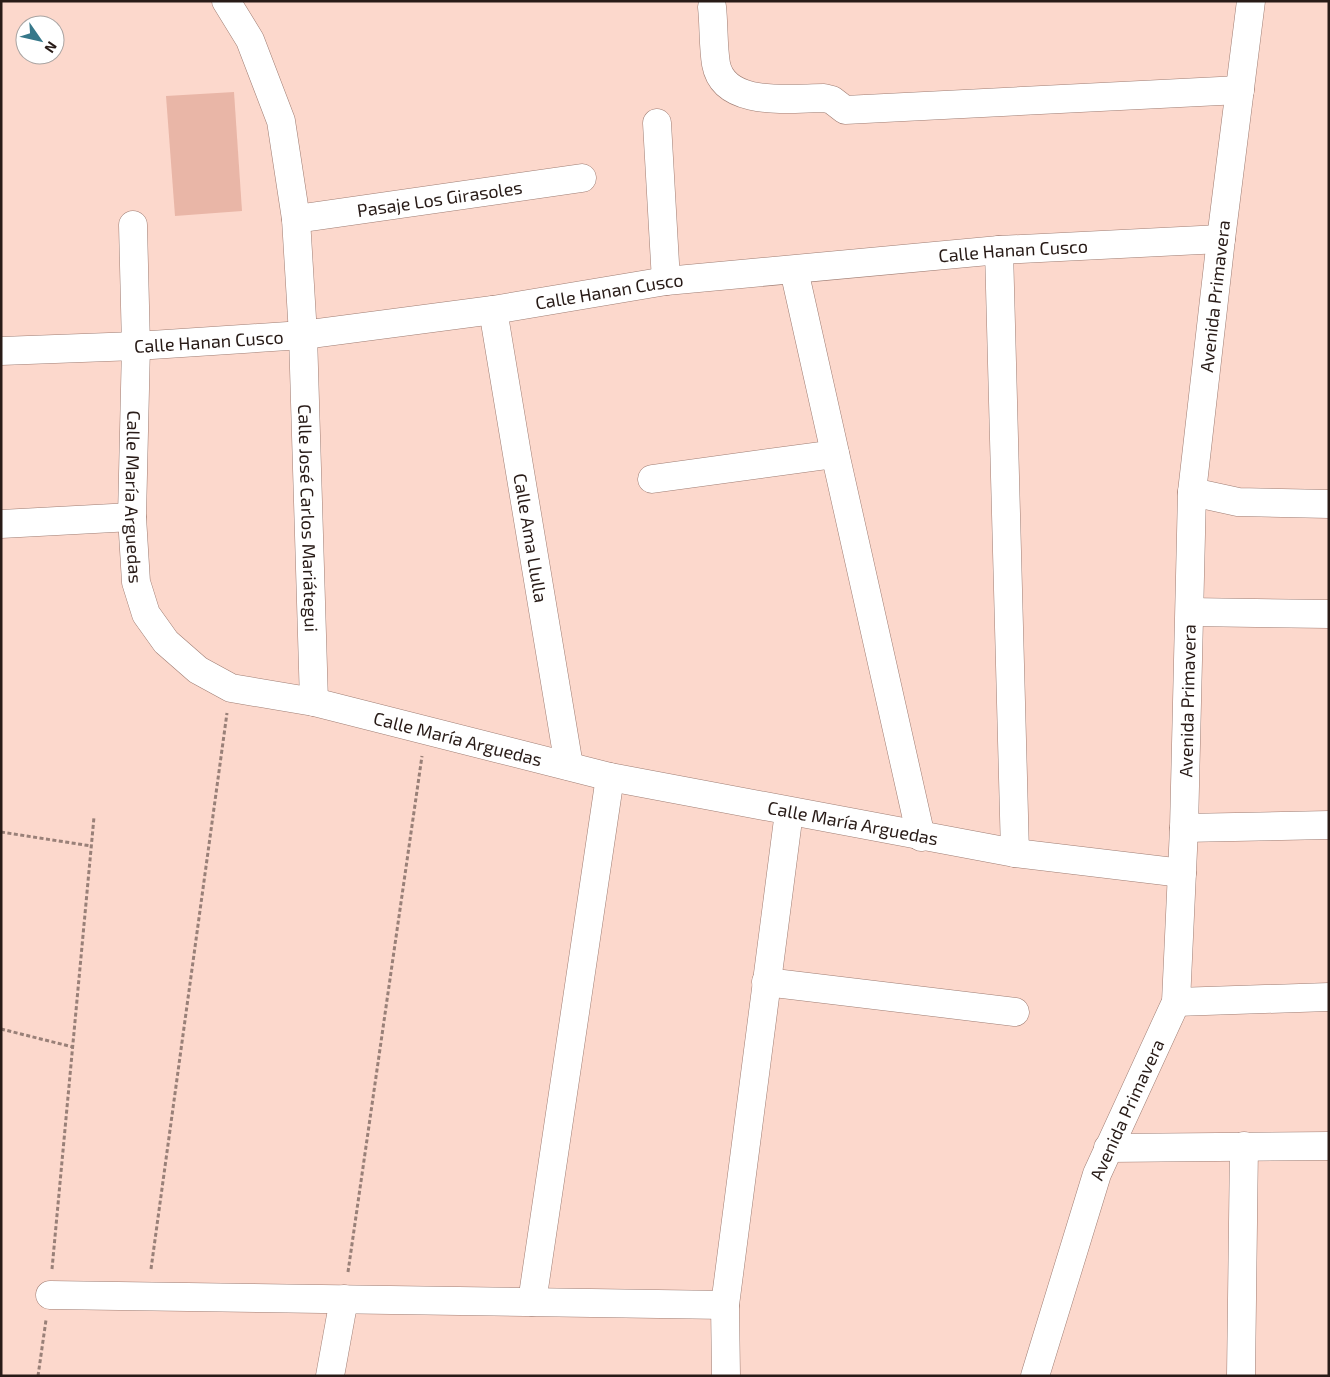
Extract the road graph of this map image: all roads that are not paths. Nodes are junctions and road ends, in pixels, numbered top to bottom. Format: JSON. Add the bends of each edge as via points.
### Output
{"nodes":[{"id":1,"x":226,"y":1,"type":"edge"},
{"id":2,"x":1251,"y":1,"type":"edge"},
{"id":3,"x":712,"y":7,"type":"dead end"},
{"id":4,"x":1240,"y":90,"type":"junction"},
{"id":5,"x":658,"y":123,"type":"dead end"},
{"id":6,"x":582,"y":178,"type":"dead end"},
{"id":7,"x":296,"y":219,"type":"junction"},
{"id":8,"x":133,"y":225,"type":"dead end"},
{"id":9,"x":1220,"y":239,"type":"junction"},
{"id":10,"x":999,"y":250,"type":"junction"},
{"id":11,"x":794,"y":270,"type":"junction"},
{"id":12,"x":666,"y":281,"type":"junction"},
{"id":13,"x":493,"y":310,"type":"junction"},
{"id":14,"x":303,"y":335,"type":"junction"},
{"id":15,"x":136,"y":346,"type":"junction"},
{"id":16,"x":1,"y":351,"type":"edge"},
{"id":17,"x":835,"y":454,"type":"junction"},
{"id":18,"x":652,"y":479,"type":"dead end"},
{"id":19,"x":1192,"y":492,"type":"junction"},
{"id":20,"x":1329,"y":504,"type":"edge"},
{"id":21,"x":132,"y":517,"type":"junction"},
{"id":22,"x":1,"y":524,"type":"edge"},
{"id":23,"x":1190,"y":612,"type":"junction"},
{"id":24,"x":1329,"y":614,"type":"edge"},
{"id":25,"x":314,"y":702,"type":"junction"},
{"id":26,"x":569,"y":766,"type":"junction"},
{"id":27,"x":610,"y":777,"type":"junction"},
{"id":28,"x":789,"y":812,"type":"junction"},
{"id":29,"x":1329,"y":825,"type":"edge"},
{"id":30,"x":1184,"y":828,"type":"junction"},
{"id":31,"x":921,"y":837,"type":"junction"},
{"id":32,"x":1015,"y":853,"type":"junction"},
{"id":33,"x":1182,"y":873,"type":"junction"},
{"id":34,"x":766,"y":982,"type":"junction"},
{"id":35,"x":1329,"y":996,"type":"edge"},
{"id":36,"x":1176,"y":1002,"type":"junction"},
{"id":37,"x":1016,"y":1012,"type":"dead end"},
{"id":38,"x":1244,"y":1146,"type":"junction"},
{"id":39,"x":1329,"y":1146,"type":"edge"},
{"id":40,"x":1108,"y":1148,"type":"junction"},
{"id":41,"x":50,"y":1296,"type":"road end"},
{"id":42,"x":344,"y":1300,"type":"junction"},
{"id":43,"x":532,"y":1302,"type":"junction"},
{"id":44,"x":725,"y":1305,"type":"junction"},
{"id":45,"x":330,"y":1376,"type":"edge"},
{"id":46,"x":726,"y":1376,"type":"edge"},
{"id":47,"x":1035,"y":1376,"type":"edge"},
{"id":48,"x":1241,"y":1376,"type":"edge"}],
"edges":[{"from":1,"to":7,"type":"street","name":"Calle José Carlos Mariátegui","via":[[250,40],[281,121]]},
{"from":2,"to":4,"type":"street","name":"Avenida Primavera"},
{"from":3,"to":4,"type":"street","via":[[716,66],[726,85],[745,95],[761,98],[824,98],[844,110]]},
{"from":4,"to":9,"type":"street","name":"Avenida Primavera"},
{"from":5,"to":12,"type":"street"},
{"from":6,"to":7,"type":"street","name":"Pasaje Los Girasoles"},
{"from":7,"to":14,"type":"street","name":"Calle José Carlos Mariátegui"},
{"from":8,"to":15,"type":"street","name":"Calle María Arguedas"},
{"from":9,"to":10,"type":"street","name":"Calle Hanan Cusco"},
{"from":9,"to":19,"type":"street","name":"Avenida Primavera"},
{"from":10,"to":11,"type":"street","name":"Calle Hanan Cusco"},
{"from":10,"to":32,"type":"street"},
{"from":11,"to":12,"type":"street","name":"Calle Hanan Cusco"},
{"from":11,"to":17,"type":"street"},
{"from":12,"to":13,"type":"street","name":"Calle Hanan Cusco"},
{"from":13,"to":14,"type":"street","name":"Calle Hanan Cusco"},
{"from":13,"to":26,"type":"street","name":"Calle Ama Llulla"},
{"from":14,"to":15,"type":"street","name":"Calle Hanan Cusco"},
{"from":14,"to":25,"type":"street","name":"Calle José Carlos Mariátegui"},
{"from":15,"to":16,"type":"street","name":"Calle Hanan Cusco"},
{"from":15,"to":21,"type":"street","name":"Calle María Arguedas"},
{"from":17,"to":18,"type":"street"},
{"from":17,"to":31,"type":"street"},
{"from":19,"to":20,"type":"street","via":[[1238,502]]},
{"from":19,"to":23,"type":"street","name":"Avenida Primavera"},
{"from":21,"to":22,"type":"street"},
{"from":21,"to":25,"type":"street","name":"Calle María Arguedas","via":[[136,582],[146,614],[166,642],[198,670],[231,688]]},
{"from":23,"to":24,"type":"street"},
{"from":23,"to":30,"type":"street","name":"Avenida Primavera"},
{"from":25,"to":26,"type":"street","name":"Calle María Arguedas"},
{"from":26,"to":27,"type":"street","name":"Calle María Arguedas"},
{"from":27,"to":28,"type":"street","name":"Calle María Arguedas"},
{"from":27,"to":43,"type":"street"},
{"from":28,"to":31,"type":"street","name":"Calle María Arguedas"},
{"from":28,"to":34,"type":"street"},
{"from":29,"to":30,"type":"street"},
{"from":30,"to":33,"type":"street","name":"Avenida Primavera"},
{"from":31,"to":32,"type":"street","name":"Calle María Arguedas"},
{"from":32,"to":33,"type":"street","name":"Calle María Arguedas"},
{"from":33,"to":36,"type":"street","name":"Avenida Primavera"},
{"from":34,"to":37,"type":"street"},
{"from":34,"to":44,"type":"street"},
{"from":35,"to":36,"type":"street"},
{"from":36,"to":40,"type":"street","name":"Avenida Primavera"},
{"from":38,"to":39,"type":"street"},
{"from":38,"to":40,"type":"street"},
{"from":38,"to":48,"type":"street"},
{"from":40,"to":47,"type":"street","name":"Avenida Primavera","via":[[1097,1174]]},
{"from":41,"to":42,"type":"street"},
{"from":42,"to":43,"type":"street"},
{"from":42,"to":45,"type":"street"},
{"from":43,"to":44,"type":"street"},
{"from":44,"to":46,"type":"street"}]}
